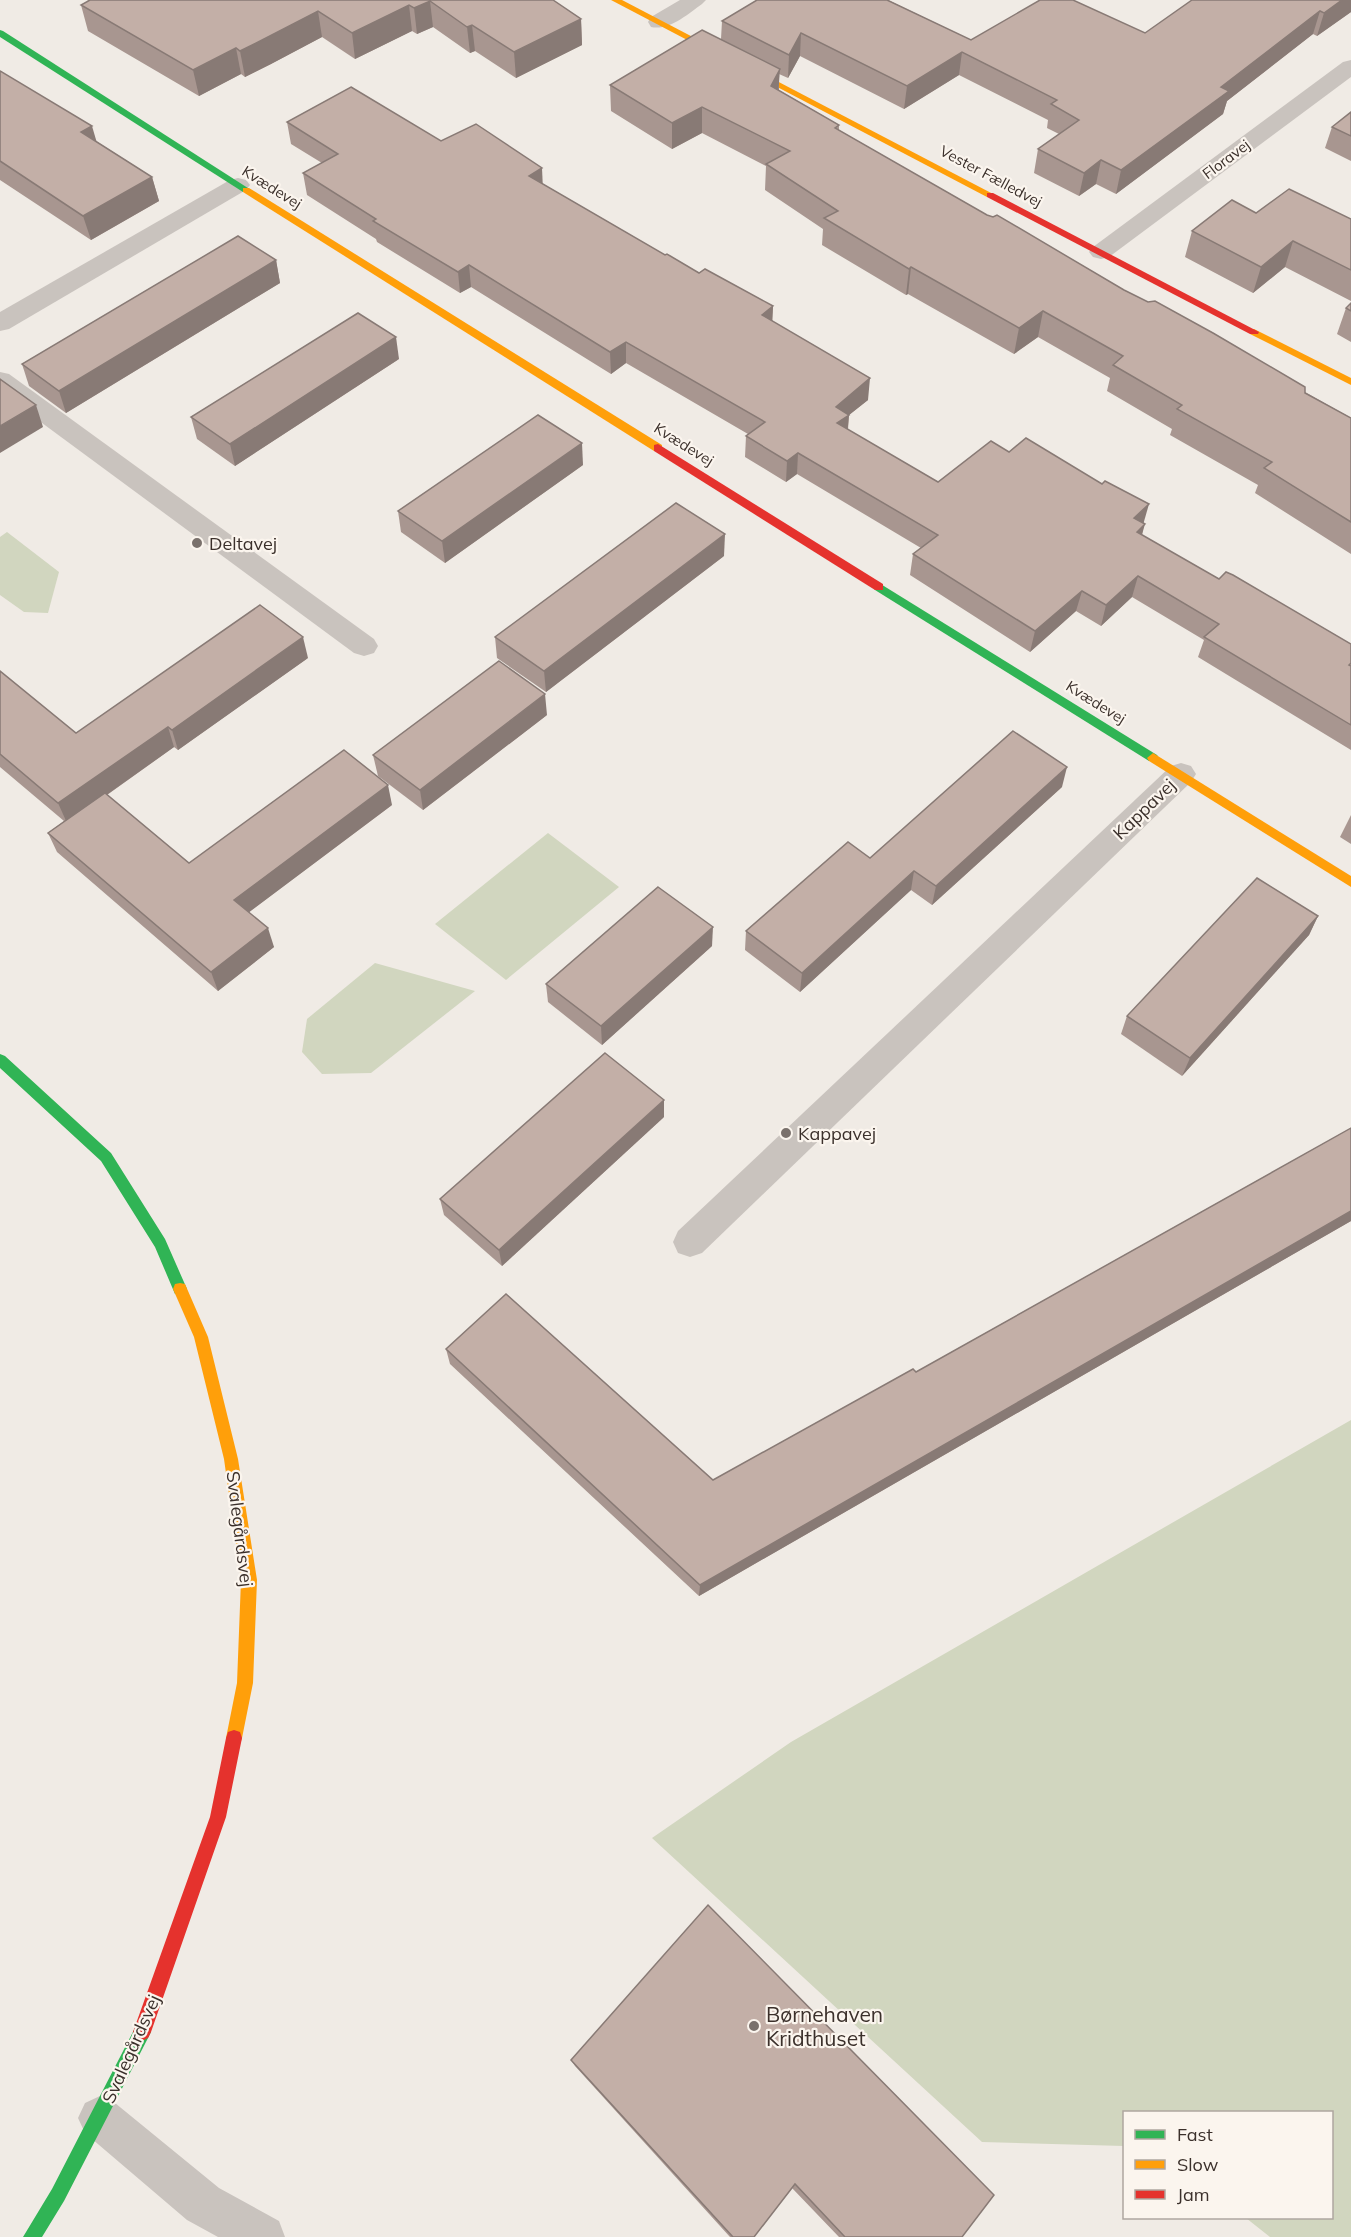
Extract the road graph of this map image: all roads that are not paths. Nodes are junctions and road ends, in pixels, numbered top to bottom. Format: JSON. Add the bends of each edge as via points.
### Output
{"nodes":[{"id":1,"x":615,"y":0,"type":"edge"},
{"id":2,"x":695,"y":0,"type":"edge"},
{"id":3,"x":659,"y":22,"type":"junction"},
{"id":4,"x":0,"y":33,"type":"edge"},
{"id":5,"x":1351,"y":67,"type":"edge"},
{"id":6,"x":238,"y":185,"type":"junction"},
{"id":7,"x":1101,"y":252,"type":"junction"},
{"id":8,"x":0,"y":323,"type":"edge"},
{"id":9,"x":0,"y":380,"type":"edge"},
{"id":10,"x":1351,"y":382,"type":"edge"},
{"id":11,"x":364,"y":646,"type":"dead end"},
{"id":12,"x":1181,"y":774,"type":"junction"},
{"id":13,"x":1351,"y":882,"type":"edge"},
{"id":14,"x":0,"y":1060,"type":"edge"},
{"id":15,"x":690,"y":1242,"type":"dead end"},
{"id":16,"x":100,"y":2118,"type":"junction"},
{"id":17,"x":32,"y":2237,"type":"edge"},
{"id":18,"x":263,"y":2237,"type":"edge"}],
"edges":[{"from":1,"to":3,"type":"street","name":"Vester Fælledvej"},
{"from":2,"to":3,"type":"street"},
{"from":3,"to":7,"type":"street","name":"Vester Fælledvej"},
{"from":4,"to":6,"type":"street","name":"Kvædevej"},
{"from":5,"to":7,"type":"street","name":"Floravej"},
{"from":6,"to":8,"type":"street"},
{"from":6,"to":12,"type":"street","name":"Kvædevej"},
{"from":7,"to":10,"type":"street","name":"Vester Fælledvej"},
{"from":9,"to":11,"type":"street"},
{"from":12,"to":13,"type":"street","name":"Kvædevej"},
{"from":12,"to":15,"type":"street","name":"Kappavej"},
{"from":14,"to":16,"type":"street","name":"Svalegårdsvej","via":[[106,1157],[159,1244],[201,1337],[231,1459],[249,1580],[246,1683],[218,1817],[146,2027]]},
{"from":16,"to":17,"type":"street","name":"Svalegårdsvej"},
{"from":16,"to":18,"type":"street","name":"Svalegårdsvej","via":[[203,2204]]}]}
